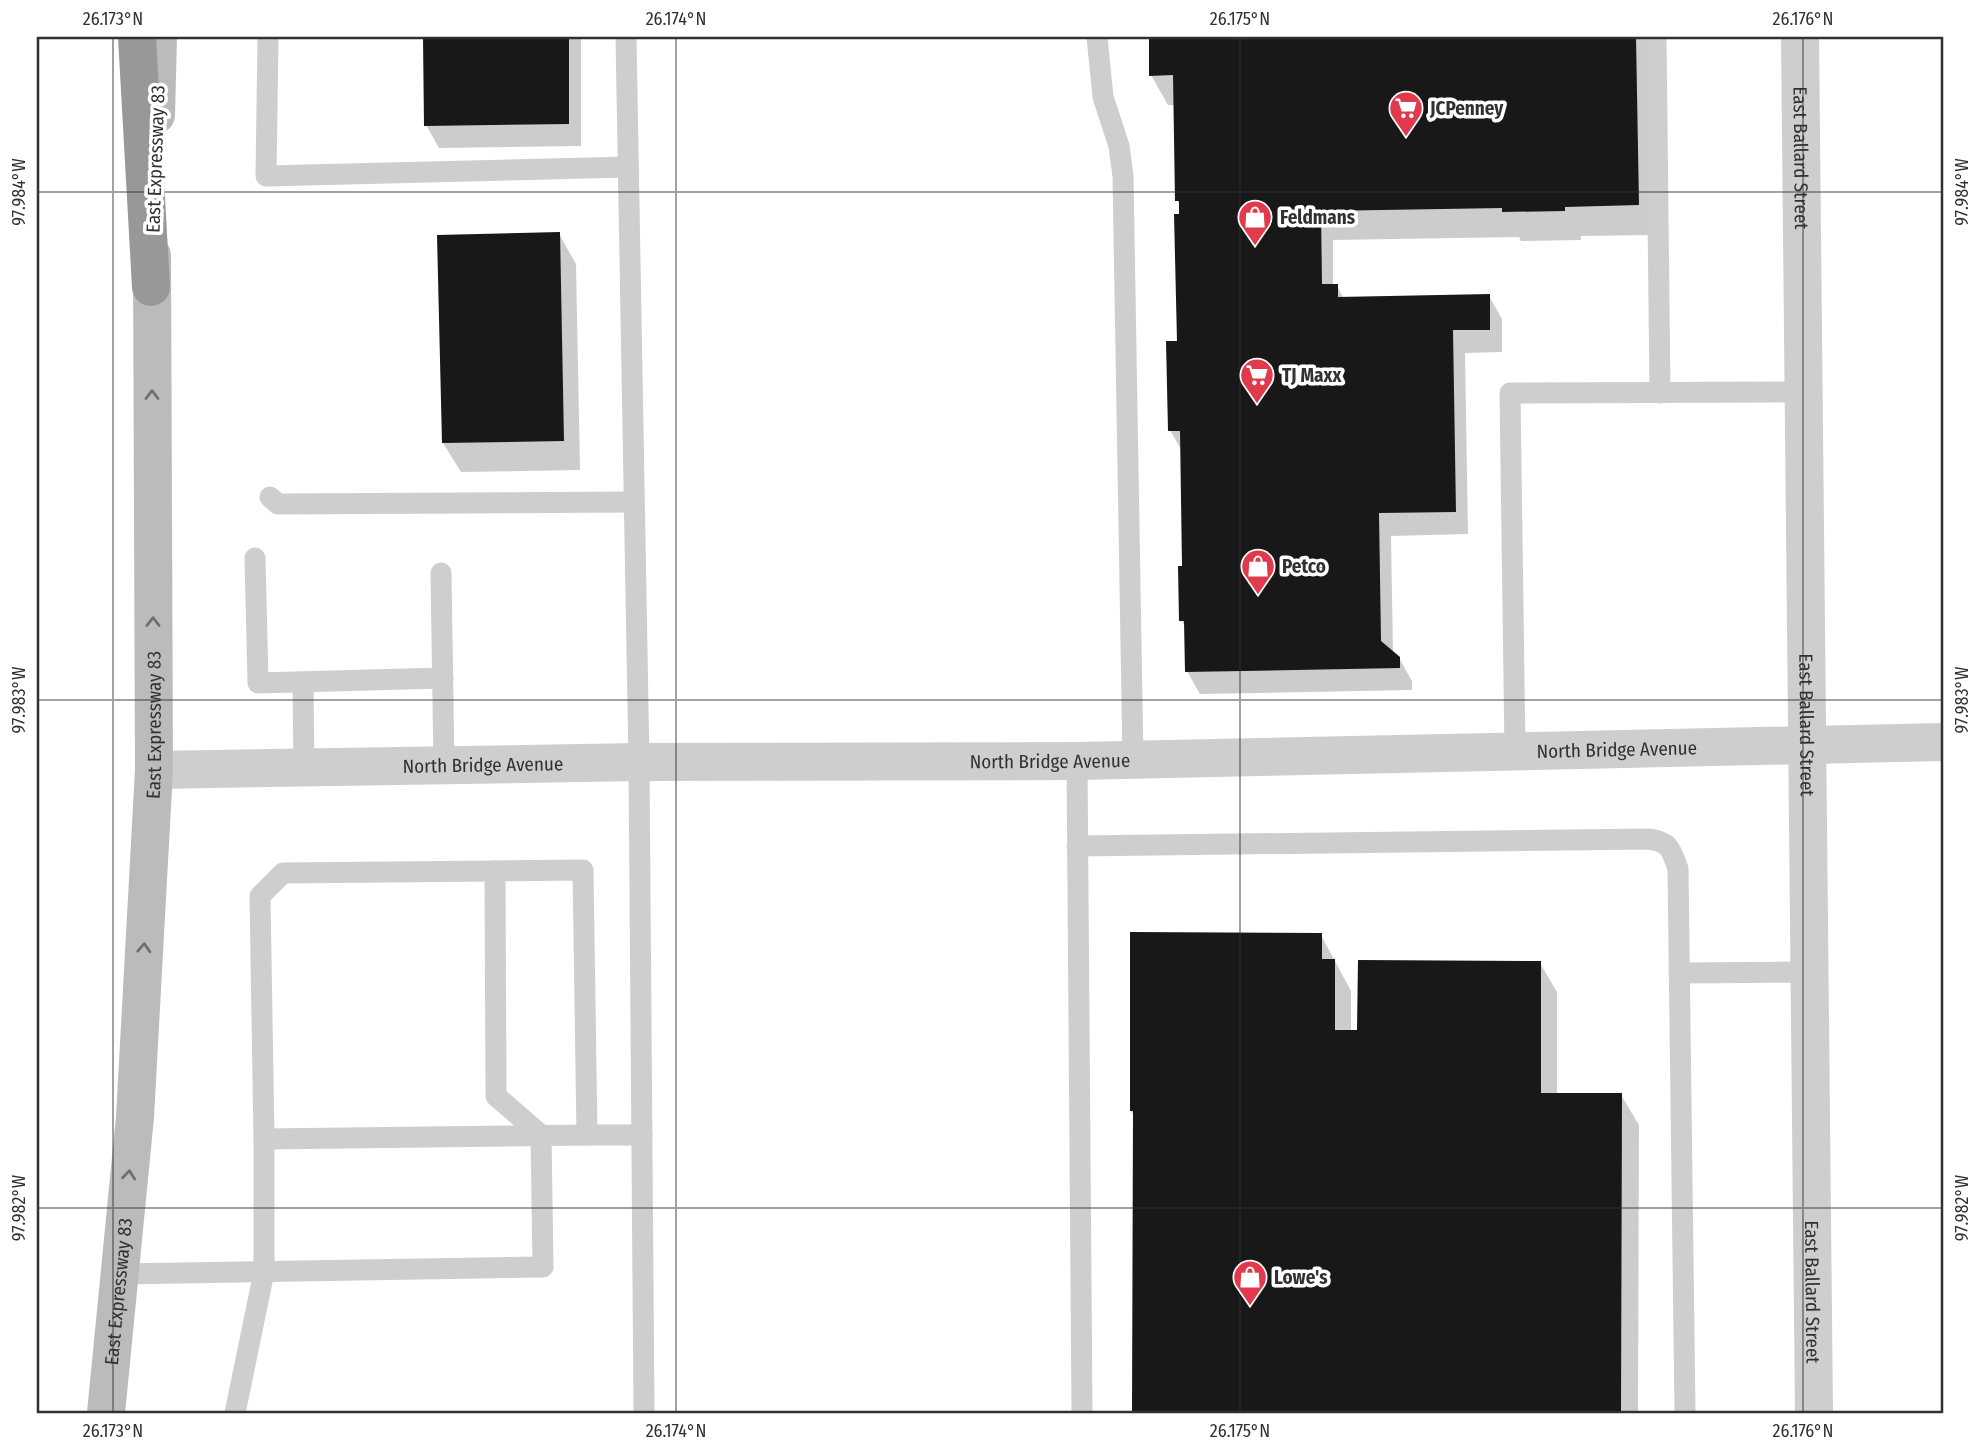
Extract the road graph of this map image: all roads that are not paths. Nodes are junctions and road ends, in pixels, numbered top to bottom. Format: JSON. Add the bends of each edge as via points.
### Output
{"nodes":[{"id":1,"x":137,"y":37,"type":"edge"},
{"id":2,"x":158,"y":37,"type":"edge"},
{"id":3,"x":268,"y":37,"type":"edge"},
{"id":4,"x":626,"y":37,"type":"edge"},
{"id":5,"x":1097,"y":37,"type":"edge"},
{"id":6,"x":1656,"y":37,"type":"edge"},
{"id":7,"x":1800,"y":37,"type":"edge"},
{"id":8,"x":628,"y":167,"type":"junction"},
{"id":9,"x":151,"y":287,"type":"junction"},
{"id":10,"x":1804,"y":392,"type":"junction"},
{"id":11,"x":1660,"y":393,"type":"junction"},
{"id":12,"x":271,"y":497,"type":"dead end"},
{"id":13,"x":634,"y":502,"type":"junction"},
{"id":14,"x":255,"y":558,"type":"dead end"},
{"id":15,"x":441,"y":573,"type":"dead end"},
{"id":16,"x":443,"y":678,"type":"junction"},
{"id":17,"x":303,"y":683,"type":"junction"},
{"id":18,"x":1944,"y":742,"type":"edge"},
{"id":19,"x":1808,"y":744,"type":"junction"},
{"id":20,"x":1515,"y":751,"type":"junction"},
{"id":21,"x":1133,"y":760,"type":"junction"},
{"id":22,"x":1077,"y":761,"type":"junction"},
{"id":23,"x":639,"y":762,"type":"junction"},
{"id":24,"x":444,"y":765,"type":"junction"},
{"id":25,"x":304,"y":768,"type":"junction"},
{"id":26,"x":154,"y":771,"type":"junction"},
{"id":27,"x":1077,"y":846,"type":"junction"},
{"id":28,"x":495,"y":871,"type":"junction"},
{"id":29,"x":1811,"y":972,"type":"junction"},
{"id":30,"x":1679,"y":973,"type":"junction"},
{"id":31,"x":541,"y":1135,"type":"junction"},
{"id":32,"x":587,"y":1135,"type":"junction"},
{"id":33,"x":642,"y":1135,"type":"junction"},
{"id":34,"x":264,"y":1139,"type":"junction"},
{"id":35,"x":264,"y":1272,"type":"junction"},
{"id":36,"x":120,"y":1275,"type":"junction"},
{"id":37,"x":106,"y":1413,"type":"edge"},
{"id":38,"x":235,"y":1413,"type":"edge"},
{"id":39,"x":644,"y":1413,"type":"edge"},
{"id":40,"x":1082,"y":1413,"type":"edge"},
{"id":41,"x":1685,"y":1413,"type":"edge"},
{"id":42,"x":1814,"y":1413,"type":"edge"}],
"edges":[{"from":1,"to":9,"type":"highway"},
{"from":2,"to":9,"type":"main road","name":"East Expressway 83"},
{"from":3,"to":8,"type":"lane","via":[[266,176]]},
{"from":4,"to":8,"type":"lane"},
{"from":5,"to":21,"type":"lane","via":[[1103,97],[1123,176]]},
{"from":6,"to":11,"type":"lane"},
{"from":7,"to":10,"type":"street","name":"East Ballard Street"},
{"from":8,"to":13,"type":"lane"},
{"from":26,"to":9,"type":"main road","name":"East Expressway 83","one_way":true},
{"from":10,"to":11,"type":"lane"},
{"from":10,"to":19,"type":"street","name":"East Ballard Street"},
{"from":11,"to":20,"type":"lane","via":[[1510,393]]},
{"from":12,"to":13,"type":"lane","via":[[278,504]]},
{"from":13,"to":23,"type":"lane"},
{"from":14,"to":17,"type":"lane","via":[[258,683]]},
{"from":15,"to":16,"type":"lane"},
{"from":16,"to":17,"type":"lane"},
{"from":16,"to":24,"type":"lane"},
{"from":17,"to":25,"type":"lane"},
{"from":18,"to":19,"type":"street","name":"North Bridge Avenue"},
{"from":19,"to":20,"type":"street","name":"North Bridge Avenue"},
{"from":19,"to":29,"type":"street","name":"East Ballard Street"},
{"from":20,"to":21,"type":"street","name":"North Bridge Avenue"},
{"from":21,"to":22,"type":"street","name":"North Bridge Avenue"},
{"from":22,"to":23,"type":"street","name":"North Bridge Avenue"},
{"from":22,"to":27,"type":"lane"},
{"from":23,"to":24,"type":"street","name":"North Bridge Avenue"},
{"from":23,"to":33,"type":"lane"},
{"from":24,"to":25,"type":"street","name":"North Bridge Avenue"},
{"from":25,"to":26,"type":"street","name":"North Bridge Avenue"},
{"from":36,"to":26,"type":"main road","name":"East Expressway 83","one_way":true,"via":[[135,1118]]},
{"from":27,"to":30,"type":"lane","via":[[1663,841],[1678,869]]},
{"from":27,"to":40,"type":"lane"},
{"from":28,"to":31,"type":"lane","via":[[496,1096]]},
{"from":28,"to":32,"type":"lane","via":[[583,870]]},
{"from":28,"to":34,"type":"lane","via":[[284,873],[260,897]]},
{"from":29,"to":30,"type":"lane"},
{"from":29,"to":42,"type":"street","name":"East Ballard Street"},
{"from":30,"to":41,"type":"lane"},
{"from":31,"to":32,"type":"lane"},
{"from":31,"to":34,"type":"lane"},
{"from":31,"to":35,"type":"lane","via":[[543,1267]]},
{"from":32,"to":33,"type":"lane"},
{"from":33,"to":39,"type":"lane"},
{"from":34,"to":35,"type":"lane"},
{"from":35,"to":36,"type":"lane"},
{"from":35,"to":38,"type":"lane"},
{"from":36,"to":37,"type":"main road","name":"East Expressway 83"}]}
